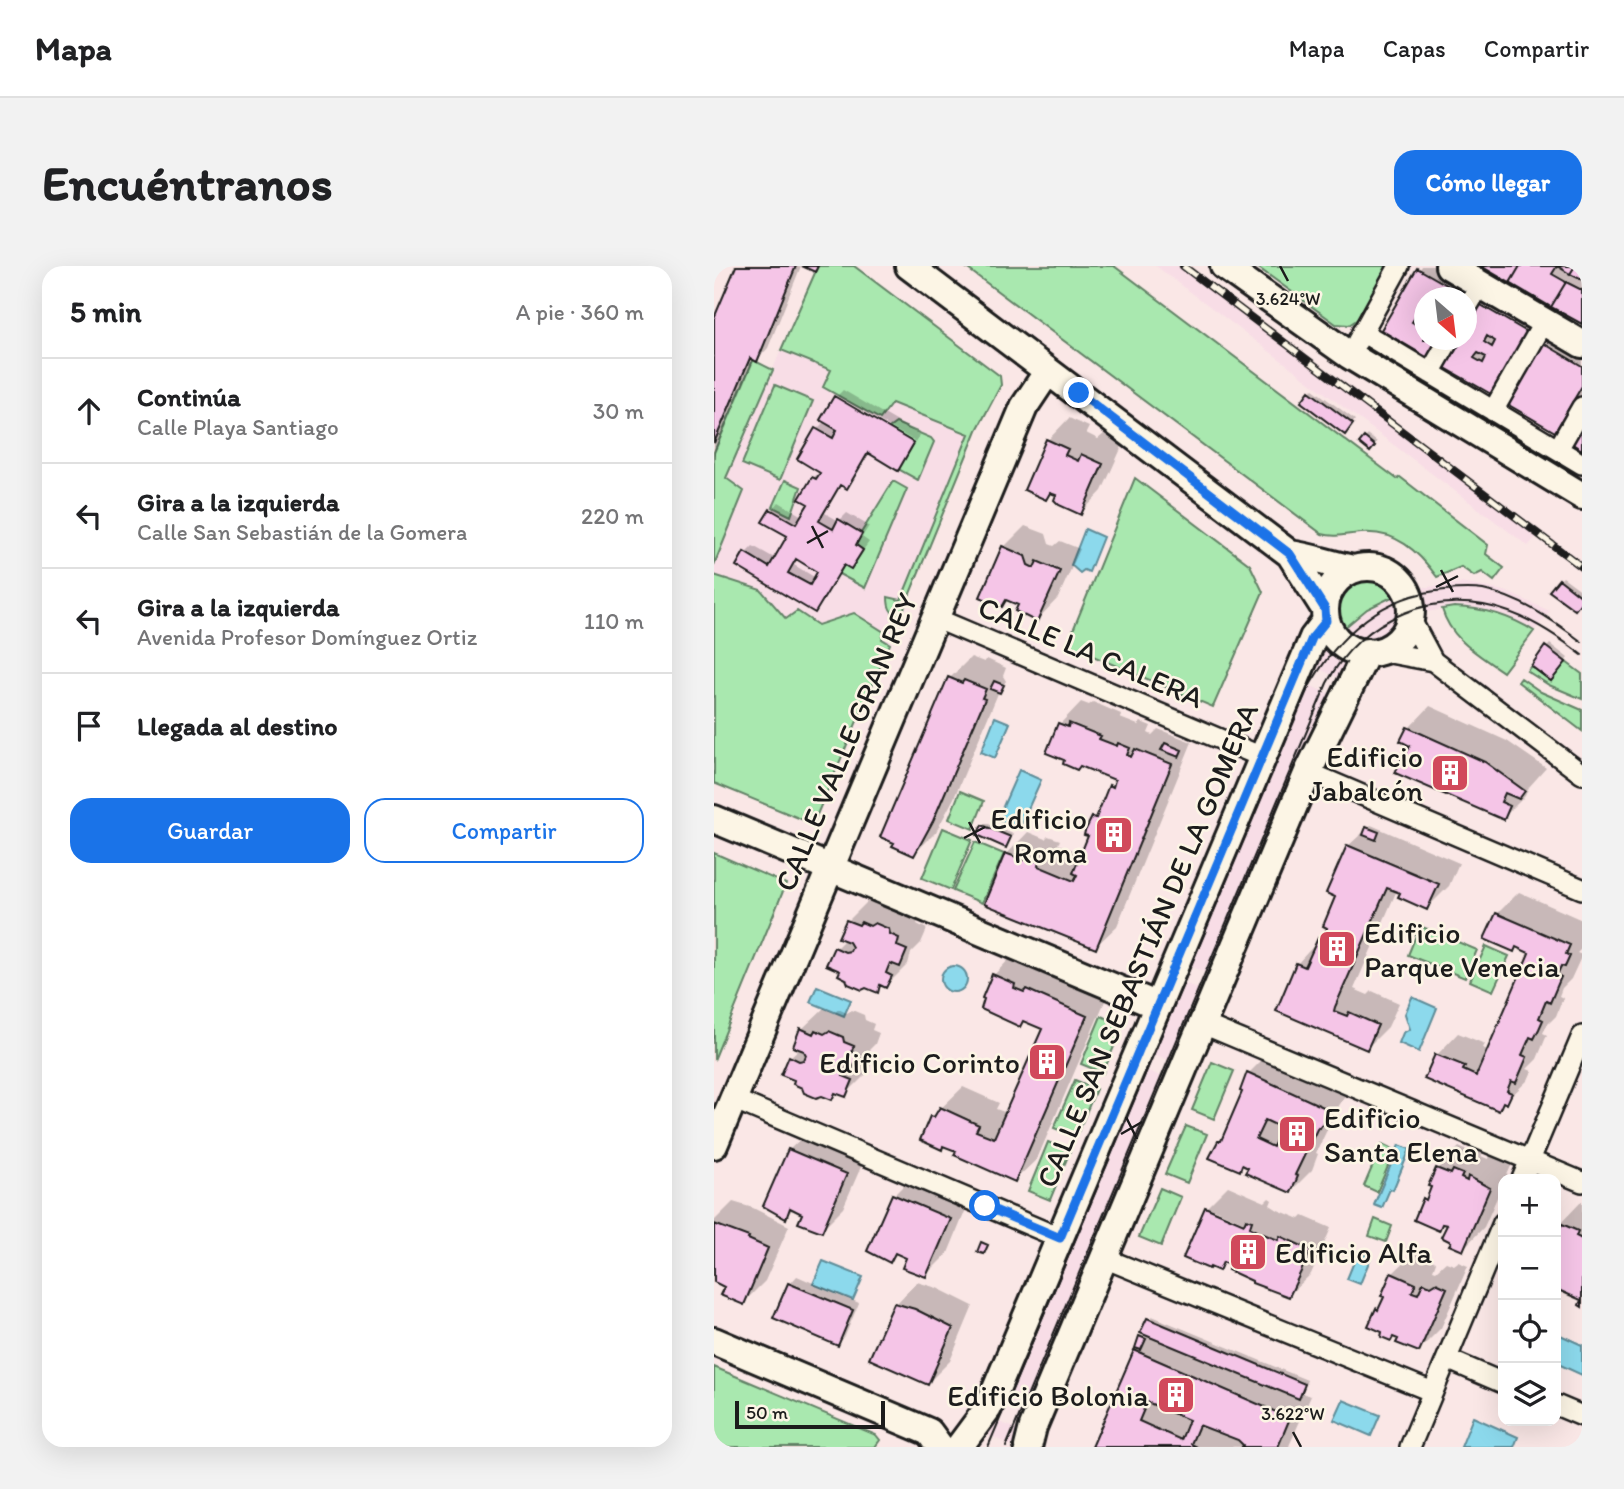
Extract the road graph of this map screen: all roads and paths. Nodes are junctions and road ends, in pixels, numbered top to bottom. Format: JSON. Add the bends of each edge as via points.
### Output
{"nodes":[{"id":1,"x":909,"y":266,"type":"edge"},
{"id":2,"x":1224,"y":266,"type":"edge"},
{"id":3,"x":1399,"y":266,"type":"edge"},
{"id":4,"x":1449,"y":266,"type":"edge"},
{"id":5,"x":1480,"y":285,"type":"junction"},
{"id":6,"x":1477,"y":290,"type":"edge"},
{"id":7,"x":1544,"y":322,"type":"junction"},
{"id":8,"x":1362,"y":332,"type":"junction"},
{"id":9,"x":1582,"y":344,"type":"edge"},
{"id":10,"x":1443,"y":350,"type":"edge"},
{"id":11,"x":1349,"y":355,"type":"junction"},
{"id":12,"x":1048,"y":371,"type":"junction"},
{"id":13,"x":1430,"y":373,"type":"junction"},
{"id":14,"x":1582,"y":407,"type":"edge"},
{"id":15,"x":1493,"y":411,"type":"junction"},
{"id":16,"x":1558,"y":449,"type":"junction"},
{"id":17,"x":1582,"y":464,"type":"edge"},
{"id":18,"x":1582,"y":496,"type":"edge"},
{"id":19,"x":1290,"y":554,"type":"junction"},
{"id":20,"x":1353,"y":569,"type":"junction"},
{"id":21,"x":1326,"y":615,"type":"junction"},
{"id":22,"x":935,"y":618,"type":"junction"},
{"id":23,"x":1410,"y":618,"type":"junction"},
{"id":24,"x":1373,"y":652,"type":"junction"},
{"id":25,"x":1433,"y":661,"type":"junction"},
{"id":26,"x":1262,"y":757,"type":"junction"},
{"id":27,"x":1308,"y":772,"type":"junction"},
{"id":28,"x":1582,"y":774,"type":"edge"},
{"id":29,"x":714,"y":819,"type":"edge"},
{"id":30,"x":830,"y":868,"type":"junction"},
{"id":31,"x":1582,"y":889,"type":"edge"},
{"id":32,"x":1158,"y":1006,"type":"junction"},
{"id":33,"x":1203,"y":1024,"type":"junction"},
{"id":34,"x":1582,"y":1036,"type":"edge"},
{"id":35,"x":733,"y":1100,"type":"junction"},
{"id":36,"x":714,"y":1144,"type":"edge"},
{"id":37,"x":1530,"y":1160,"type":"junction"},
{"id":38,"x":1524,"y":1174,"type":"edge"},
{"id":39,"x":1582,"y":1182,"type":"edge"},
{"id":40,"x":1498,"y":1235,"type":"edge"},
{"id":41,"x":1060,"y":1238,"type":"junction"},
{"id":42,"x":1104,"y":1258,"type":"junction"},
{"id":43,"x":714,"y":1340,"type":"edge"},
{"id":44,"x":1447,"y":1359,"type":"junction"},
{"id":45,"x":1498,"y":1381,"type":"edge"},
{"id":46,"x":1433,"y":1392,"type":"junction"},
{"id":47,"x":1561,"y":1407,"type":"edge"},
{"id":48,"x":1582,"y":1416,"type":"edge"},
{"id":49,"x":940,"y":1447,"type":"edge"},
{"id":50,"x":959,"y":1447,"type":"edge"},
{"id":51,"x":1028,"y":1447,"type":"edge"},
{"id":52,"x":1410,"y":1447,"type":"edge"}],
"edges":[{"from":1,"to":12,"type":"main road"},
{"from":2,"to":11,"type":"main road"},
{"from":3,"to":8,"type":"street"},
{"from":4,"to":5,"type":"main road"},
{"from":5,"to":6,"type":"street"},
{"from":5,"to":7,"type":"main road"},
{"from":7,"to":9,"type":"main road"},
{"from":7,"to":15,"type":"street"},
{"from":8,"to":11,"type":"street"},
{"from":8,"to":13,"type":"street"},
{"from":10,"to":13,"type":"street"},
{"from":11,"to":18,"type":"main road"},
{"from":12,"to":19,"type":"main road"},
{"from":12,"to":22,"type":"main road","name":"CALLE VALLE GRAN REY","via":[[1024,407]]},
{"from":13,"to":15,"type":"street"},
{"from":14,"to":16,"type":"street"},
{"from":15,"to":16,"type":"street"},
{"from":16,"to":17,"type":"street"},
{"from":19,"to":20,"type":"main road"},
{"from":19,"to":21,"type":"main road"},
{"from":20,"to":21,"type":"main road","via":[[1333,585]]},
{"from":20,"to":23,"type":"main road","via":[[1380,568],[1392,574],[1409,596]]},
{"from":21,"to":24,"type":"main road","via":[[1339,642],[1350,649]]},
{"from":21,"to":26,"type":"main road","name":"CALLE SAN SEBASTIÁN DE LA GOMERA"},
{"from":22,"to":26,"type":"street","name":"CALLE LA CALERA"},
{"from":22,"to":30,"type":"main road","name":"CALLE VALLE GRAN REY"},
{"from":23,"to":24,"type":"main road","via":[[1399,639]]},
{"from":23,"to":25,"type":"street"},
{"from":24,"to":25,"type":"street"},
{"from":24,"to":27,"type":"main road"},
{"from":25,"to":28,"type":"street"},
{"from":26,"to":32,"type":"main road","name":"CALLE SAN SEBASTIÁN DE LA GOMERA"},
{"from":27,"to":31,"type":"street"},
{"from":27,"to":33,"type":"main road"},
{"from":29,"to":30,"type":"main road"},
{"from":30,"to":32,"type":"main road"},
{"from":30,"to":35,"type":"main road","name":"CALLE VALLE GRAN REY"},
{"from":32,"to":41,"type":"main road","name":"CALLE SAN SEBASTIÁN DE LA GOMERA"},
{"from":33,"to":37,"type":"street"},
{"from":33,"to":42,"type":"main road"},
{"from":34,"to":37,"type":"street"},
{"from":35,"to":36,"type":"main road","name":"CALLE VALLE GRAN REY"},
{"from":35,"to":41,"type":"street"},
{"from":37,"to":38,"type":"street"},
{"from":37,"to":39,"type":"street"},
{"from":40,"to":44,"type":"street"},
{"from":41,"to":50,"type":"main road","name":"CALLE SAN SEBASTIÁN DE LA GOMERA","via":[[988,1408]]},
{"from":42,"to":46,"type":"street"},
{"from":42,"to":51,"type":"main road"},
{"from":43,"to":49,"type":"main road","via":[[929,1432]]},
{"from":44,"to":45,"type":"street"},
{"from":44,"to":46,"type":"street"},
{"from":46,"to":52,"type":"street"},
{"from":47,"to":48,"type":"street"}]}
